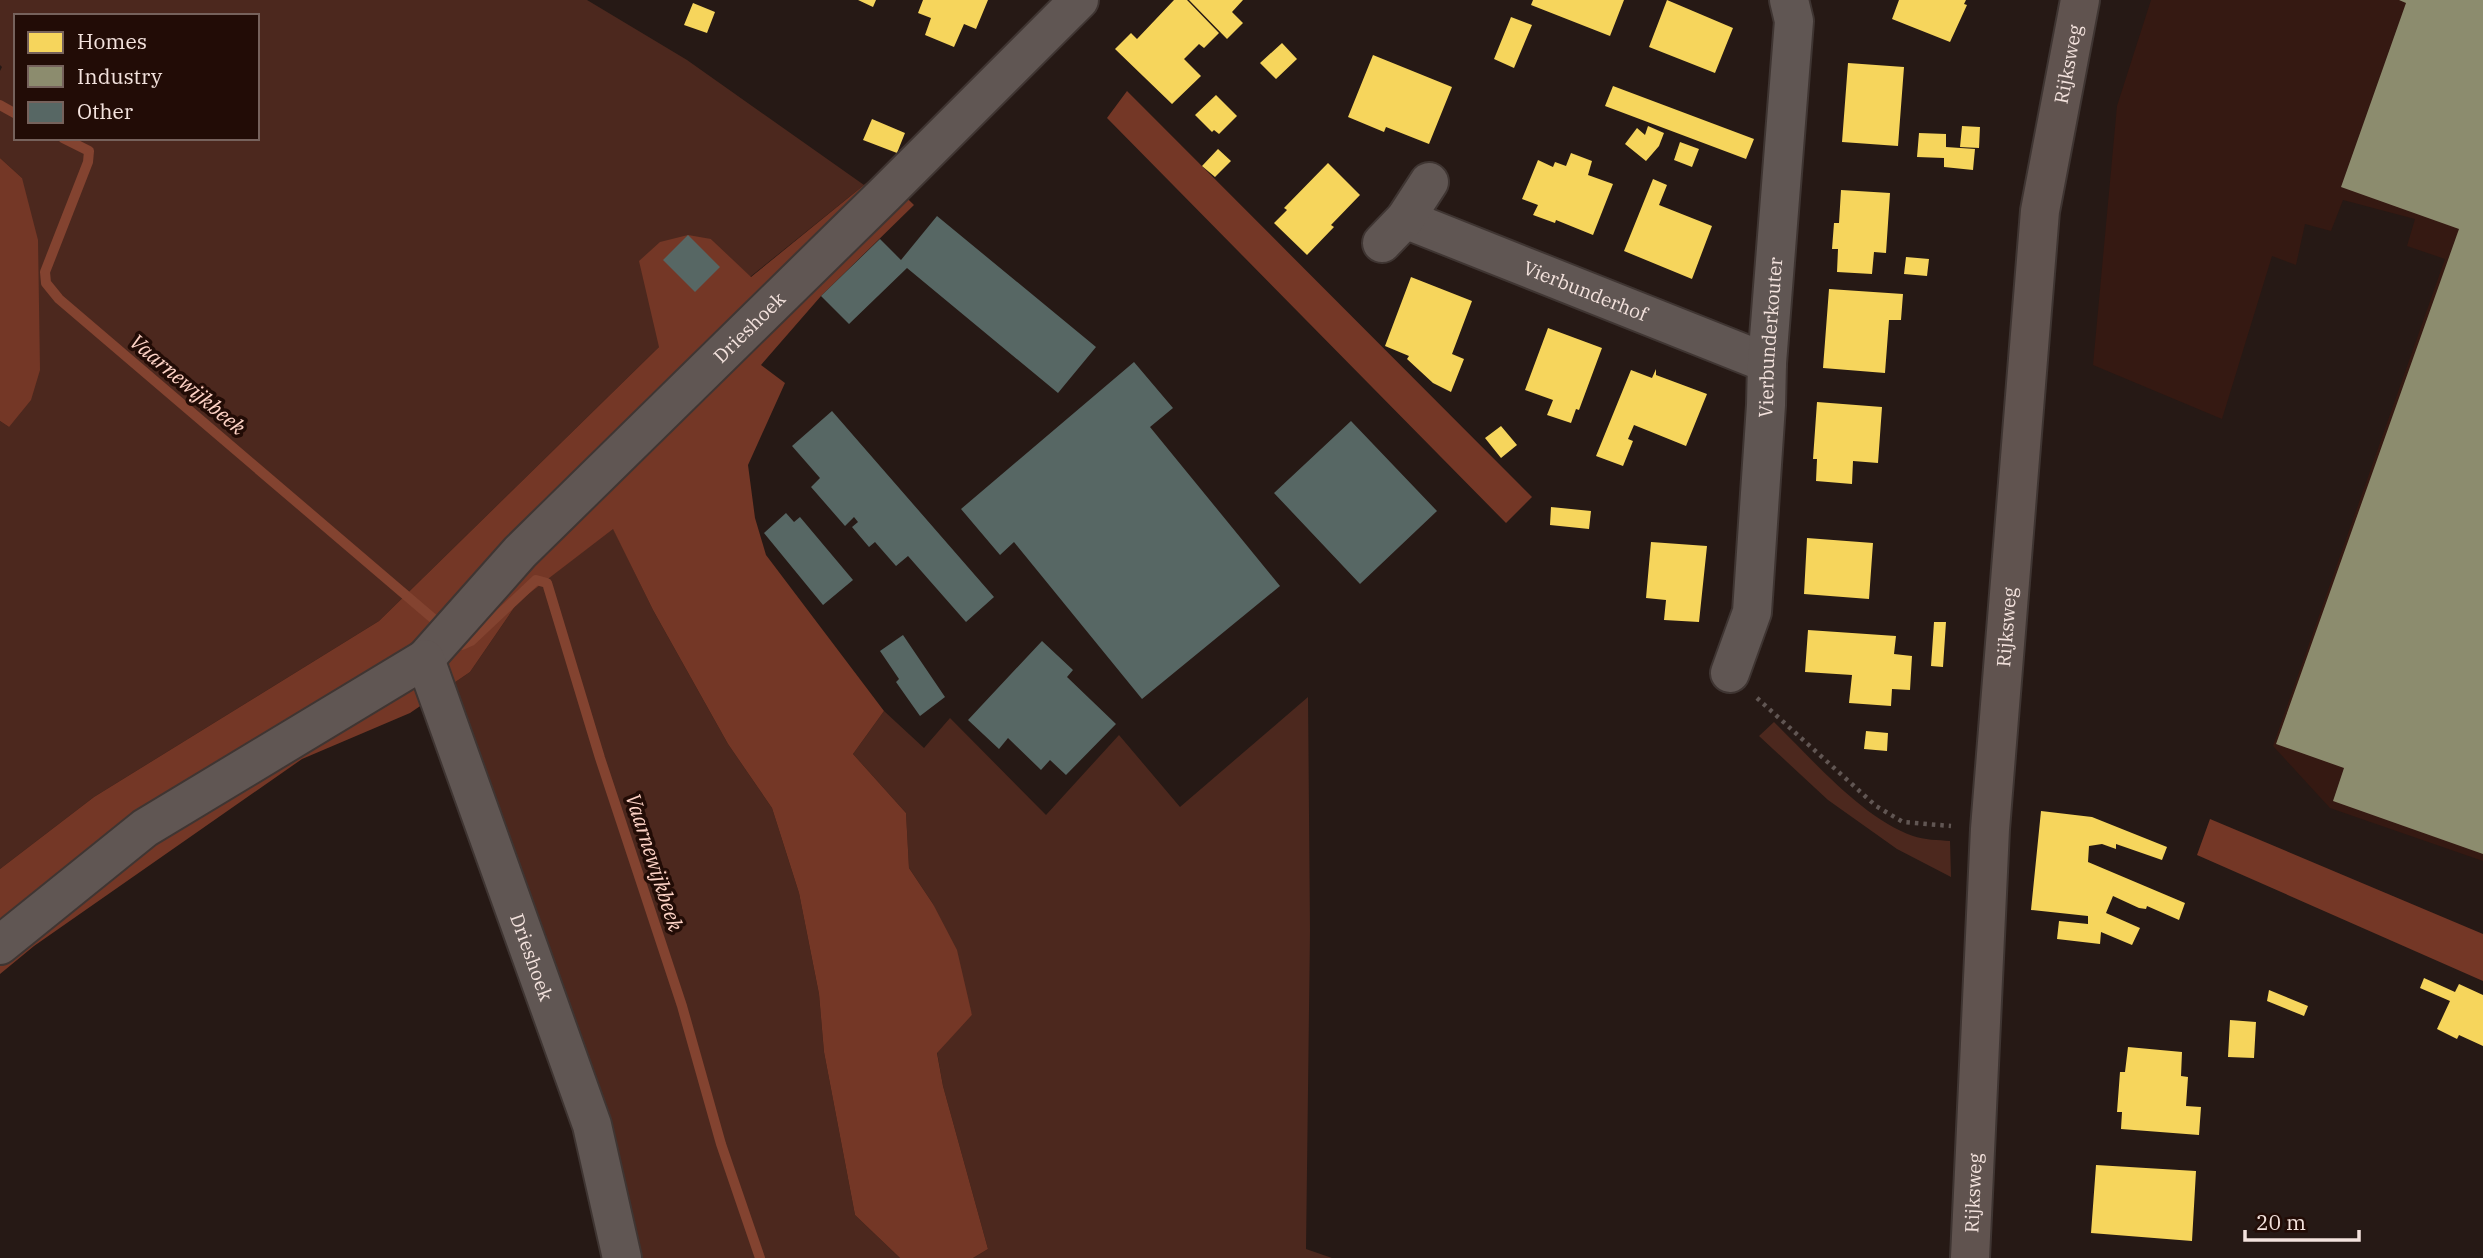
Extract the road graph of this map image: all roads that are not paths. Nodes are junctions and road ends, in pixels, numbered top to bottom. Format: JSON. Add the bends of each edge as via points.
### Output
{"nodes":[{"id":1,"x":1079,"y":0,"type":"edge"},
{"id":2,"x":1789,"y":0,"type":"edge"},
{"id":3,"x":2080,"y":0,"type":"edge"},
{"id":4,"x":1429,"y":181,"type":"dead end"},
{"id":5,"x":1767,"y":363,"type":"junction"},
{"id":6,"x":425,"y":659,"type":"junction"},
{"id":7,"x":1730,"y":673,"type":"road end"},
{"id":8,"x":0,"y":945,"type":"edge"},
{"id":9,"x":622,"y":1258,"type":"edge"},
{"id":10,"x":1970,"y":1258,"type":"edge"}],
"edges":[{"from":1,"to":6,"type":"street","name":"Drieshoek","via":[[520,552]]},
{"from":2,"to":5,"type":"street","name":"Vierbunderkouter","via":[[1794,21]]},
{"from":3,"to":10,"type":"main road","name":"Rijksweg","via":[[2040,211],[1990,829]]},
{"from":4,"to":5,"type":"street","name":"Vierbunderhof","via":[[1393,231]]},
{"from":5,"to":7,"type":"street","name":"Vierbunderkouter","via":[[1752,612]]},
{"from":6,"to":8,"type":"street","name":"Drieshoek","via":[[145,828]]},
{"from":6,"to":9,"type":"street","name":"Drieshoek","via":[[592,1125]]}]}
